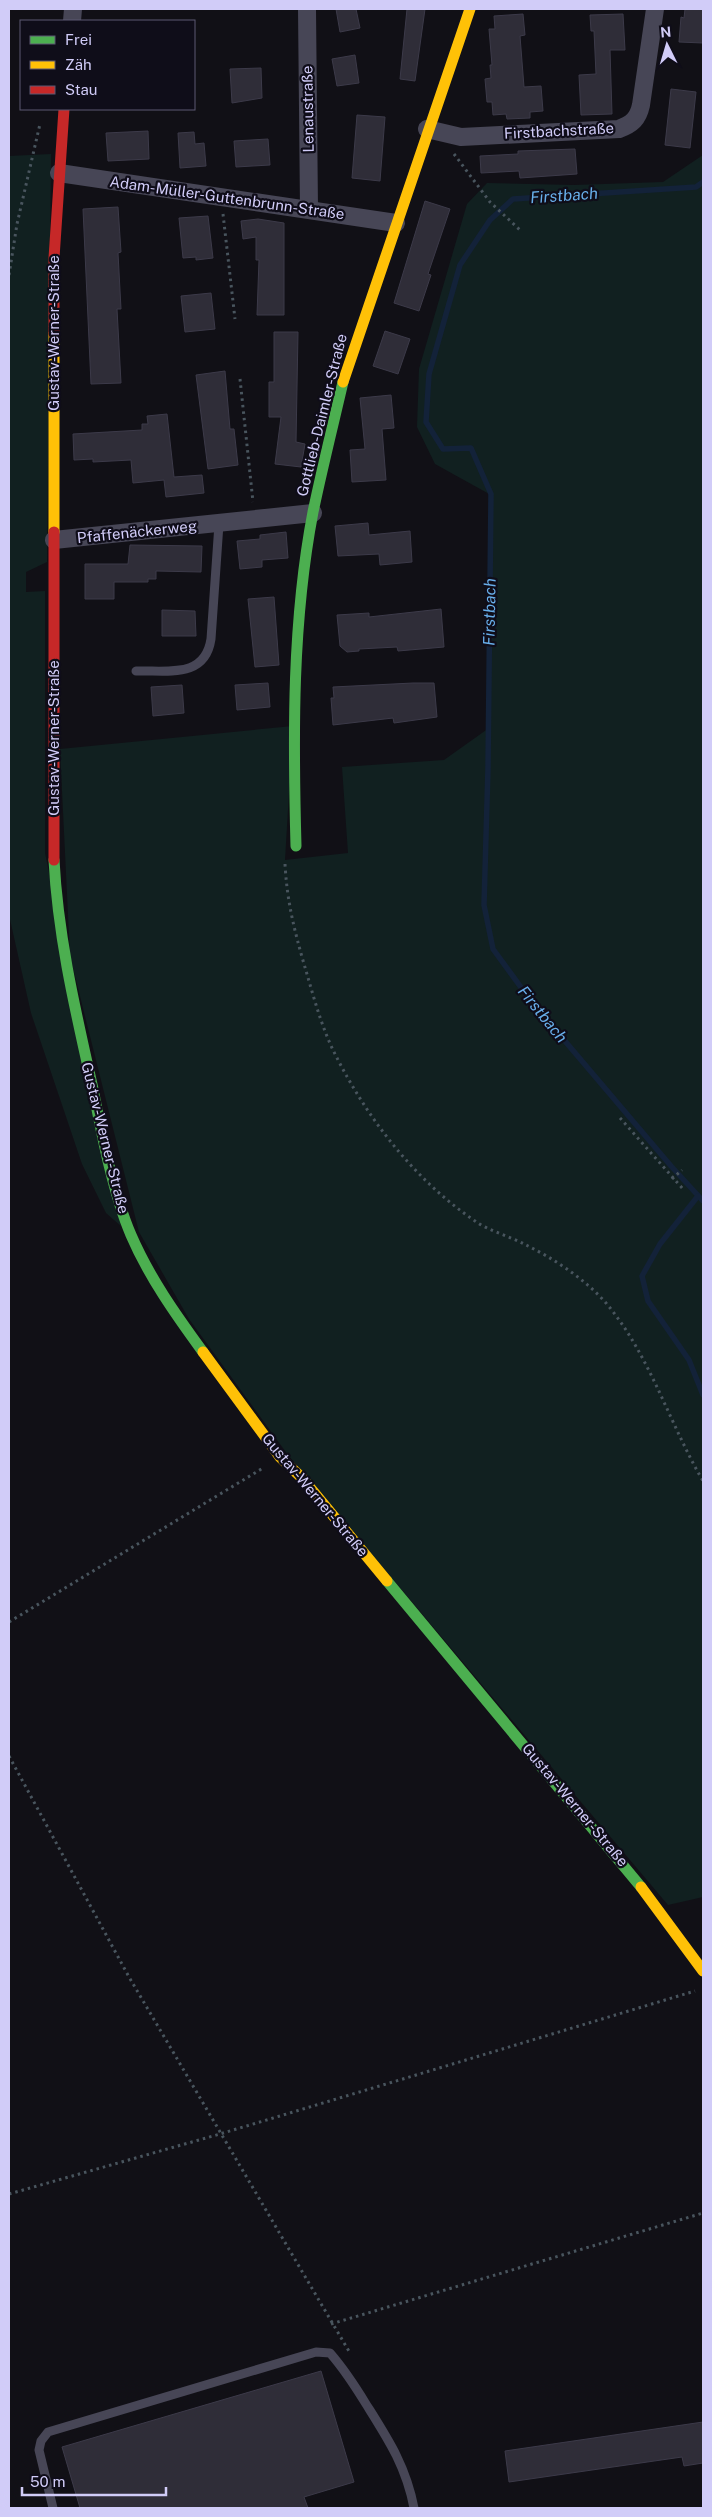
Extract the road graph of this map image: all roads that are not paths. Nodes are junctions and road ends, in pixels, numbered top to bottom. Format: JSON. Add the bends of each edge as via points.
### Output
{"nodes":[{"id":1,"x":307,"y":9,"type":"edge"},
{"id":2,"x":470,"y":9,"type":"edge"},
{"id":3,"x":655,"y":9,"type":"edge"},
{"id":4,"x":64,"y":110,"type":"edge"},
{"id":5,"x":427,"y":129,"type":"junction"},
{"id":6,"x":59,"y":173,"type":"junction"},
{"id":7,"x":309,"y":209,"type":"junction"},
{"id":8,"x":396,"y":223,"type":"junction"},
{"id":9,"x":312,"y":513,"type":"junction"},
{"id":10,"x":219,"y":524,"type":"junction"},
{"id":11,"x":54,"y":540,"type":"junction"},
{"id":12,"x":136,"y":671,"type":"dead end"},
{"id":13,"x":296,"y":846,"type":"road end"},
{"id":14,"x":703,"y":1971,"type":"edge"},
{"id":15,"x":53,"y":2508,"type":"edge"},
{"id":16,"x":414,"y":2508,"type":"edge"}],
"edges":[{"from":1,"to":7,"type":"street","name":"Lenaustraße"},
{"from":2,"to":5,"type":"street","name":"Gottlieb-Daimler-Straße"},
{"from":3,"to":5,"type":"street","name":"Firstbachstraße","via":[[640,110],[630,125],[619,129],[462,137]]},
{"from":4,"to":6,"type":"street","name":"Gustav-Werner-Straße"},
{"from":5,"to":8,"type":"street","name":"Gottlieb-Daimler-Straße"},
{"from":6,"to":7,"type":"street","name":"Adam-Müller-Guttenbrunn-Straße"},
{"from":6,"to":11,"type":"street","name":"Gustav-Werner-Straße","via":[[54,258]]},
{"from":7,"to":8,"type":"street","name":"Adam-Müller-Guttenbrunn-Straße"},
{"from":8,"to":9,"type":"street","name":"Gottlieb-Daimler-Straße","via":[[344,378]]},
{"from":9,"to":10,"type":"street","name":"Pfaffenäckerweg"},
{"from":9,"to":13,"type":"street","name":"Gottlieb-Daimler-Straße","via":[[293,726]]},
{"from":10,"to":11,"type":"street","name":"Pfaffenäckerweg"},
{"from":10,"to":12,"type":"lane","name":"Pfaffenäckerweg","via":[[211,639],[207,654],[198,664],[185,670]]},
{"from":11,"to":14,"type":"street","name":"Gustav-Werner-Straße","via":[[54,853],[61,939],[100,1123],[122,1209],[142,1258],[163,1294],[280,1457],[302,1478],[556,1782],[658,1908]]},
{"from":15,"to":16,"type":"lane","via":[[39,2450],[48,2432],[316,2352],[330,2353],[342,2367],[395,2450],[409,2482]]}]}
